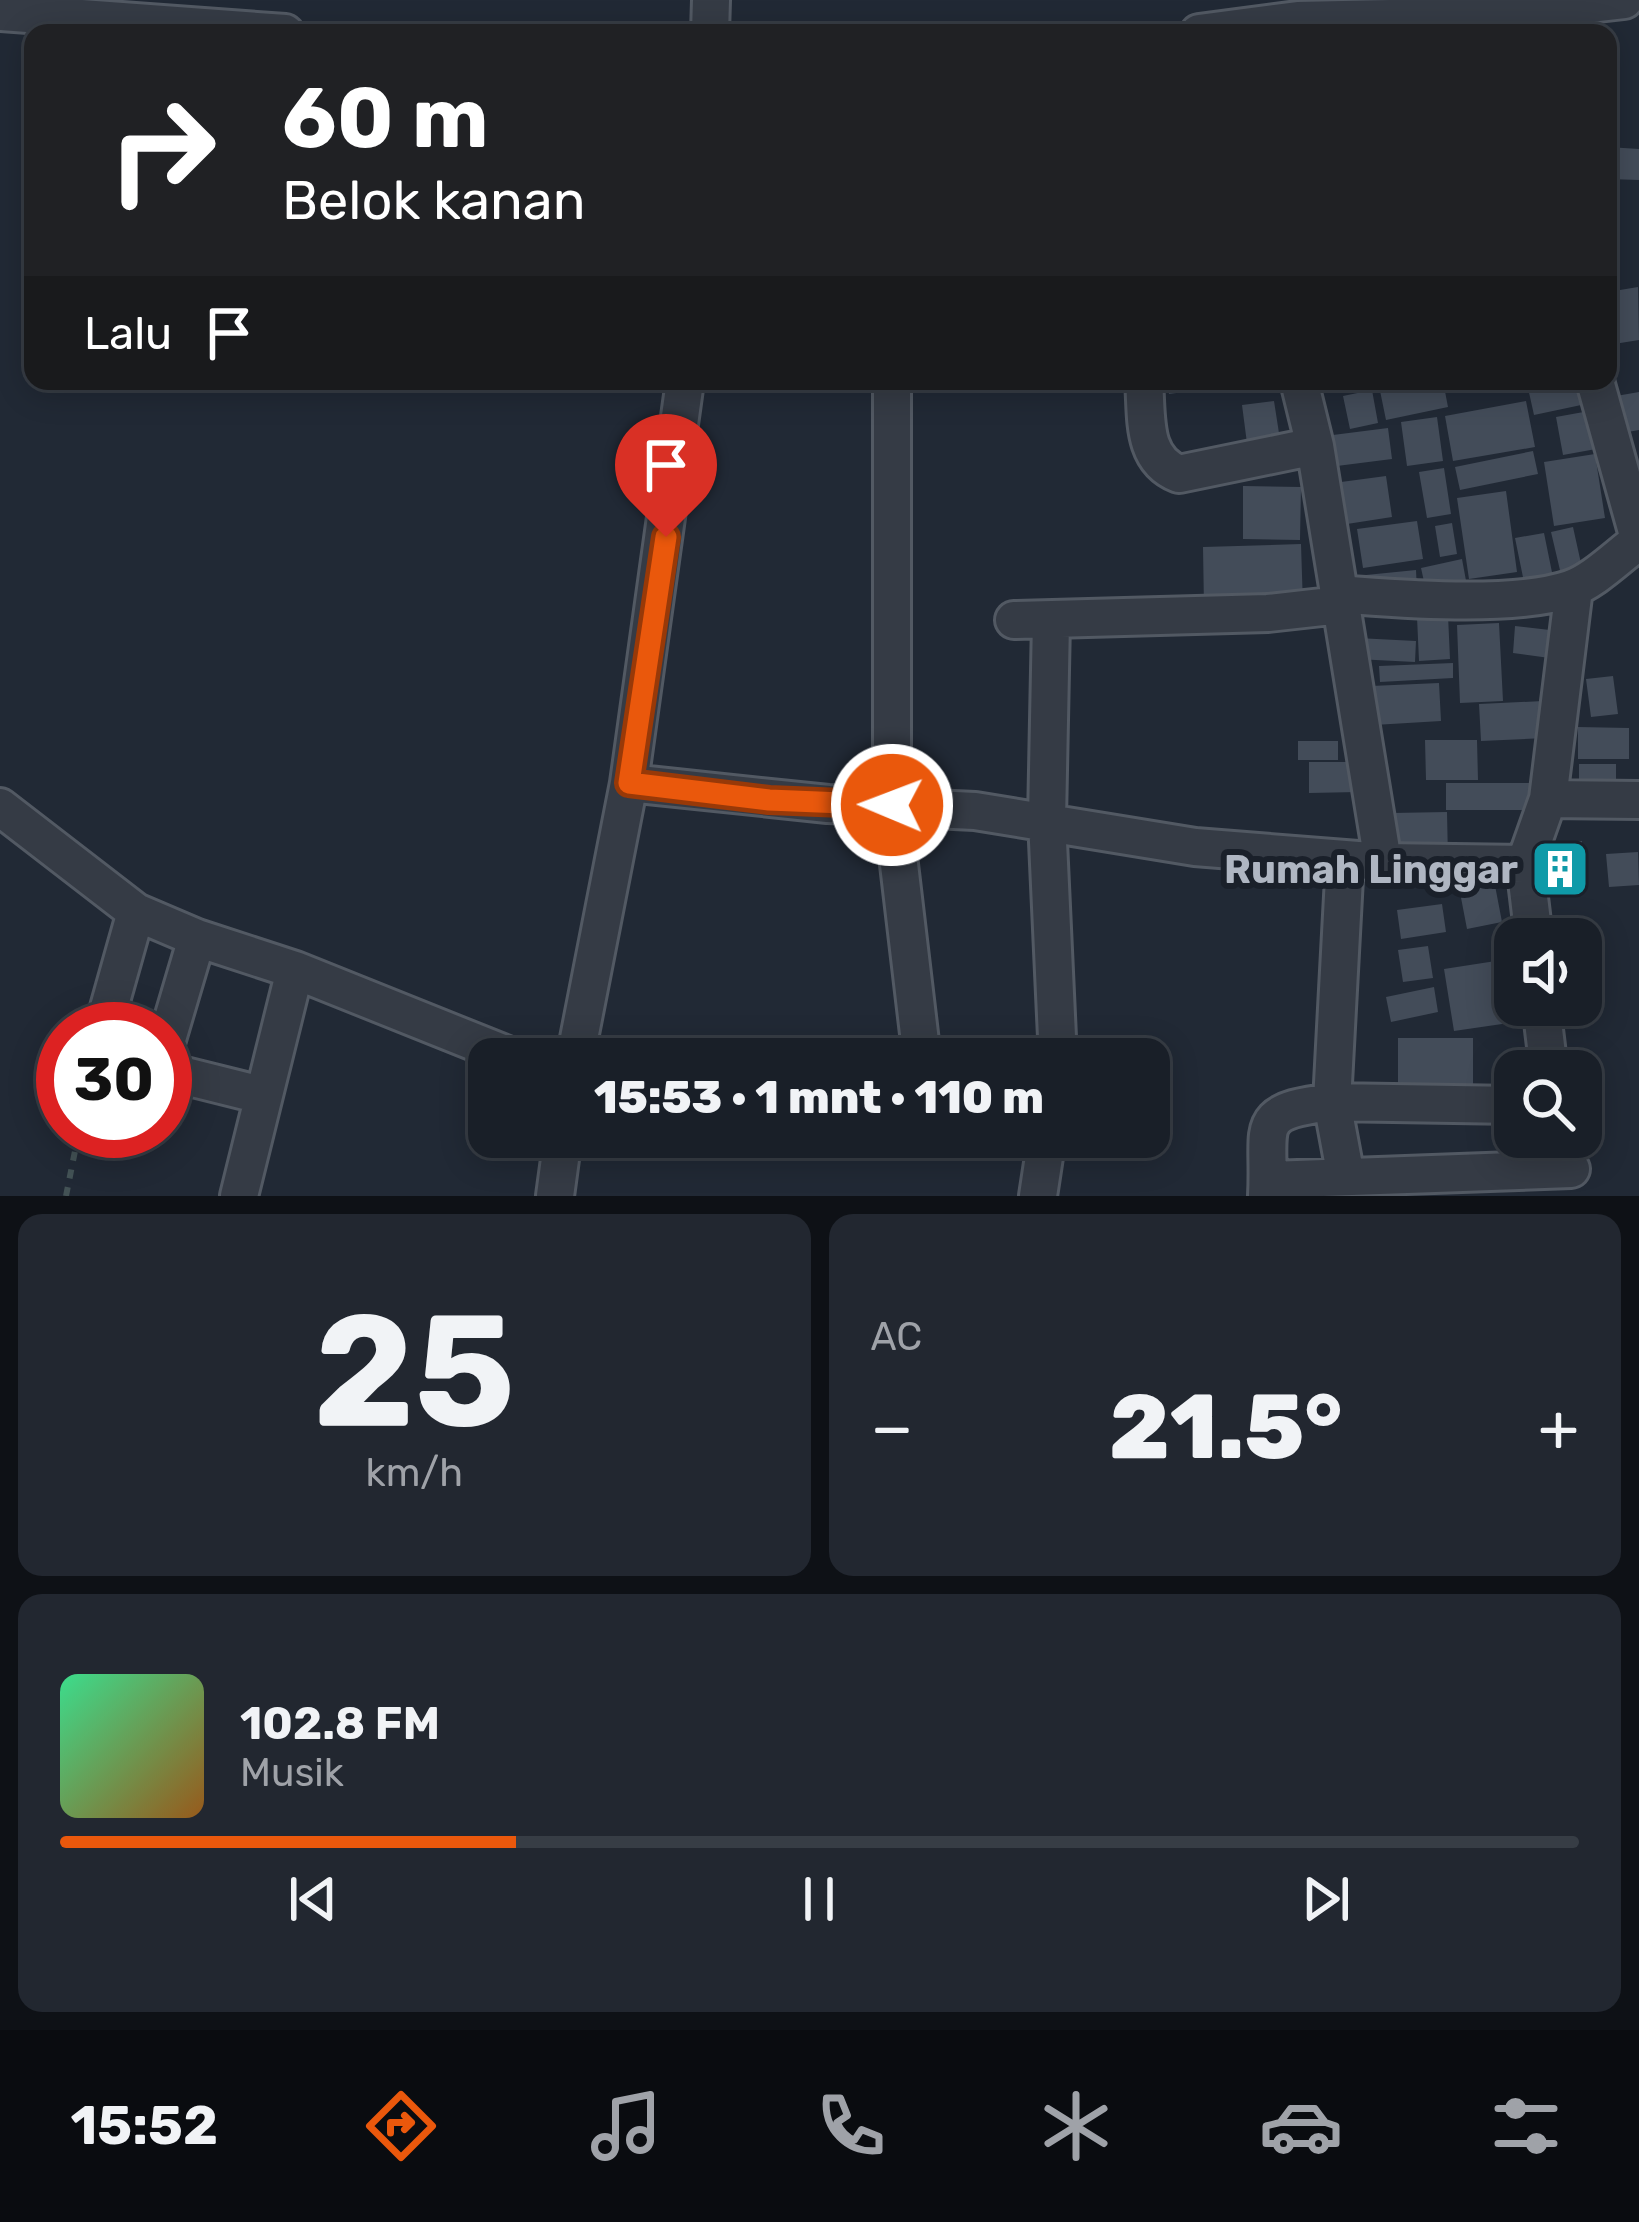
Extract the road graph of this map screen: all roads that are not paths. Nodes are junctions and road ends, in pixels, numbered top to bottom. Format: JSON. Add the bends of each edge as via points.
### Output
{"nodes":[{"id":1,"x":1631,"y":0,"type":"edge"},
{"id":2,"x":1484,"y":8,"type":"edge"},
{"id":3,"x":0,"y":12,"type":"edge"},
{"id":4,"x":1580,"y":19,"type":"edge"},
{"id":5,"x":163,"y":24,"type":"edge"},
{"id":6,"x":1268,"y":24,"type":"edge"},
{"id":7,"x":685,"y":390,"type":"edge"},
{"id":8,"x":892,"y":390,"type":"edge"},
{"id":9,"x":1145,"y":390,"type":"edge"},
{"id":10,"x":1301,"y":390,"type":"edge"},
{"id":11,"x":1597,"y":390,"type":"edge"},
{"id":12,"x":1315,"y":446,"type":"junction"},
{"id":13,"x":1639,"y":540,"type":"edge"},
{"id":14,"x":1574,"y":588,"type":"junction"},
{"id":15,"x":1339,"y":599,"type":"junction"},
{"id":16,"x":1014,"y":620,"type":"dead end"},
{"id":17,"x":1051,"y":621,"type":"junction"},
{"id":18,"x":629,"y":783,"type":"junction"},
{"id":19,"x":1548,"y":799,"type":"junction"},
{"id":20,"x":1639,"y":800,"type":"edge"},
{"id":21,"x":892,"y":805,"type":"junction"},
{"id":22,"x":0,"y":807,"type":"edge"},
{"id":23,"x":1047,"y":820,"type":"junction"},
{"id":24,"x":1345,"y":859,"type":"junction"},
{"id":25,"x":1383,"y":862,"type":"junction"},
{"id":26,"x":1525,"y":864,"type":"junction"},
{"id":27,"x":136,"y":912,"type":"junction"},
{"id":28,"x":1531,"y":918,"type":"edge"},
{"id":29,"x":197,"y":938,"type":"junction"},
{"id":30,"x":295,"y":970,"type":"junction"},
{"id":31,"x":111,"y":1002,"type":"edge"},
{"id":32,"x":178,"y":1002,"type":"edge"},
{"id":33,"x":579,"y":1038,"type":"edge"},
{"id":34,"x":920,"y":1038,"type":"edge"},
{"id":35,"x":1057,"y":1038,"type":"edge"},
{"id":36,"x":468,"y":1039,"type":"edge"},
{"id":37,"x":192,"y":1078,"type":"edge"},
{"id":38,"x":261,"y":1095,"type":"junction"},
{"id":39,"x":1332,"y":1102,"type":"junction"},
{"id":40,"x":1494,"y":1105,"type":"edge"},
{"id":41,"x":560,"y":1158,"type":"edge"},
{"id":42,"x":1044,"y":1158,"type":"edge"},
{"id":43,"x":1571,"y":1169,"type":"dead end"},
{"id":44,"x":1346,"y":1177,"type":"junction"},
{"id":45,"x":1535,"y":1183,"type":"edge"},
{"id":46,"x":1267,"y":1188,"type":"edge"},
{"id":47,"x":239,"y":1196,"type":"edge"},
{"id":48,"x":555,"y":1196,"type":"edge"},
{"id":49,"x":1038,"y":1196,"type":"edge"}],
"edges":[{"from":1,"to":4,"type":"street"},
{"from":2,"to":4,"type":"street"},
{"from":2,"to":6,"type":"street"},
{"from":3,"to":5,"type":"street"},
{"from":7,"to":18,"type":"street"},
{"from":8,"to":21,"type":"street"},
{"from":9,"to":12,"type":"street","via":[[1150,452],[1179,474]]},
{"from":10,"to":12,"type":"street"},
{"from":11,"to":13,"type":"street"},
{"from":12,"to":15,"type":"street"},
{"from":13,"to":14,"type":"street"},
{"from":14,"to":15,"type":"street"},
{"from":14,"to":19,"type":"street"},
{"from":15,"to":17,"type":"street","via":[[1268,614]]},
{"from":15,"to":25,"type":"street"},
{"from":16,"to":17,"type":"street"},
{"from":17,"to":23,"type":"street"},
{"from":18,"to":21,"type":"street"},
{"from":18,"to":33,"type":"street"},
{"from":19,"to":20,"type":"street"},
{"from":19,"to":26,"type":"street"},
{"from":21,"to":23,"type":"street"},
{"from":21,"to":34,"type":"street"},
{"from":22,"to":27,"type":"street"},
{"from":23,"to":24,"type":"street","via":[[1195,847]]},
{"from":23,"to":35,"type":"street"},
{"from":24,"to":25,"type":"street"},
{"from":24,"to":39,"type":"street"},
{"from":25,"to":26,"type":"street"},
{"from":26,"to":28,"type":"street"},
{"from":27,"to":29,"type":"street"},
{"from":27,"to":31,"type":"street"},
{"from":29,"to":30,"type":"street"},
{"from":29,"to":32,"type":"street"},
{"from":30,"to":36,"type":"street"},
{"from":30,"to":38,"type":"street"},
{"from":37,"to":38,"type":"street"},
{"from":38,"to":47,"type":"street"},
{"from":39,"to":40,"type":"street"},
{"from":39,"to":44,"type":"street"},
{"from":39,"to":46,"type":"street","via":[[1282,1110],[1273,1120]]},
{"from":41,"to":48,"type":"street"},
{"from":42,"to":49,"type":"street"},
{"from":43,"to":45,"type":"street"},
{"from":44,"to":45,"type":"street"},
{"from":44,"to":46,"type":"street"}]}
